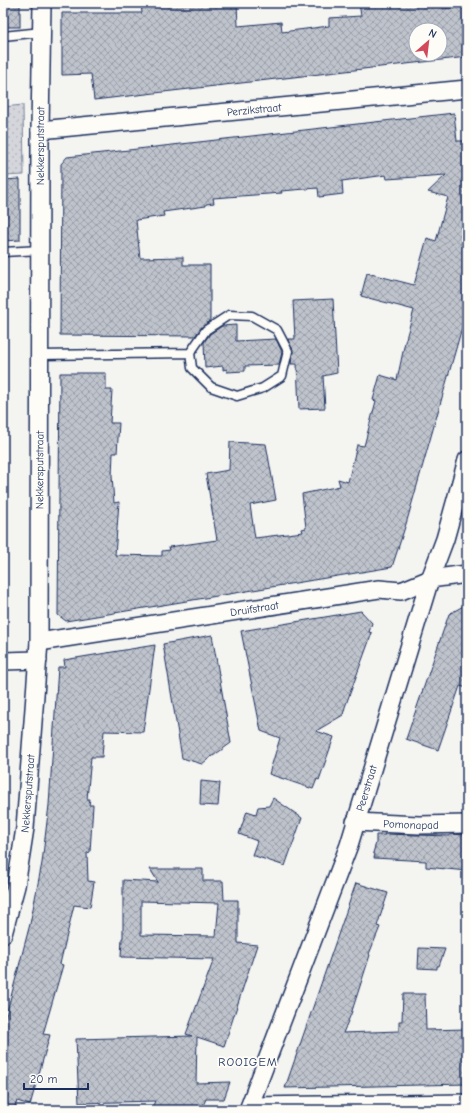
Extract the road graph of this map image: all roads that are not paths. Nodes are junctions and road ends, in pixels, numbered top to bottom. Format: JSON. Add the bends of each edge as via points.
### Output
{"nodes":[{"id":1,"x":42,"y":3,"type":"edge"},
{"id":2,"x":42,"y":32,"type":"junction"},
{"id":3,"x":3,"y":36,"type":"edge"},
{"id":4,"x":467,"y":89,"type":"edge"},
{"id":5,"x":40,"y":130,"type":"junction"},
{"id":6,"x":41,"y":250,"type":"junction"},
{"id":7,"x":3,"y":252,"type":"edge"},
{"id":8,"x":190,"y":353,"type":"junction"},
{"id":9,"x":40,"y":354,"type":"junction"},
{"id":10,"x":467,"y":460,"type":"edge"},
{"id":11,"x":467,"y":574,"type":"edge"},
{"id":12,"x":430,"y":579,"type":"junction"},
{"id":13,"x":39,"y":642,"type":"junction"},
{"id":14,"x":38,"y":660,"type":"junction"},
{"id":15,"x":3,"y":661,"type":"edge"},
{"id":16,"x":355,"y":822,"type":"junction"},
{"id":17,"x":467,"y":824,"type":"edge"},
{"id":18,"x":3,"y":934,"type":"edge"},
{"id":19,"x":467,"y":1102,"type":"edge"},
{"id":20,"x":249,"y":1108,"type":"edge"}],
"edges":[{"from":1,"to":2,"type":"street","name":"Nekkersputstraat"},
{"from":2,"to":3,"type":"lane"},
{"from":2,"to":5,"type":"street","name":"Nekkersputstraat"},
{"from":4,"to":5,"type":"street","name":"Perzikstraat"},
{"from":5,"to":6,"type":"street","name":"Nekkersputstraat"},
{"from":6,"to":7,"type":"lane"},
{"from":6,"to":9,"type":"street","name":"Nekkersputstraat"},
{"from":8,"to":8,"type":"lane","via":[[206,330],[229,315],[252,316],[277,330],[288,351],[282,376],[263,388],[237,396],[211,388],[192,368]]},
{"from":8,"to":9,"type":"lane"},
{"from":9,"to":13,"type":"street","name":"Nekkersputstraat"},
{"from":10,"to":12,"type":"street","name":"Peerstraat","via":[[445,539]]},
{"from":11,"to":12,"type":"street","name":"Druifstraat"},
{"from":12,"to":13,"type":"street","name":"Druifstraat","via":[[401,591],[379,589]]},
{"from":12,"to":16,"type":"street","name":"Peerstraat"},
{"from":13,"to":14,"type":"street","name":"Nekkersputstraat"},
{"from":14,"to":15,"type":"street"},
{"from":14,"to":18,"type":"street","name":"Nekkersputstraat","via":[[25,828],[16,886]]},
{"from":16,"to":17,"type":"street","name":"Pomonapad"},
{"from":16,"to":20,"type":"street","name":"Peerstraat"},
{"from":19,"to":20,"type":"street"}]}
